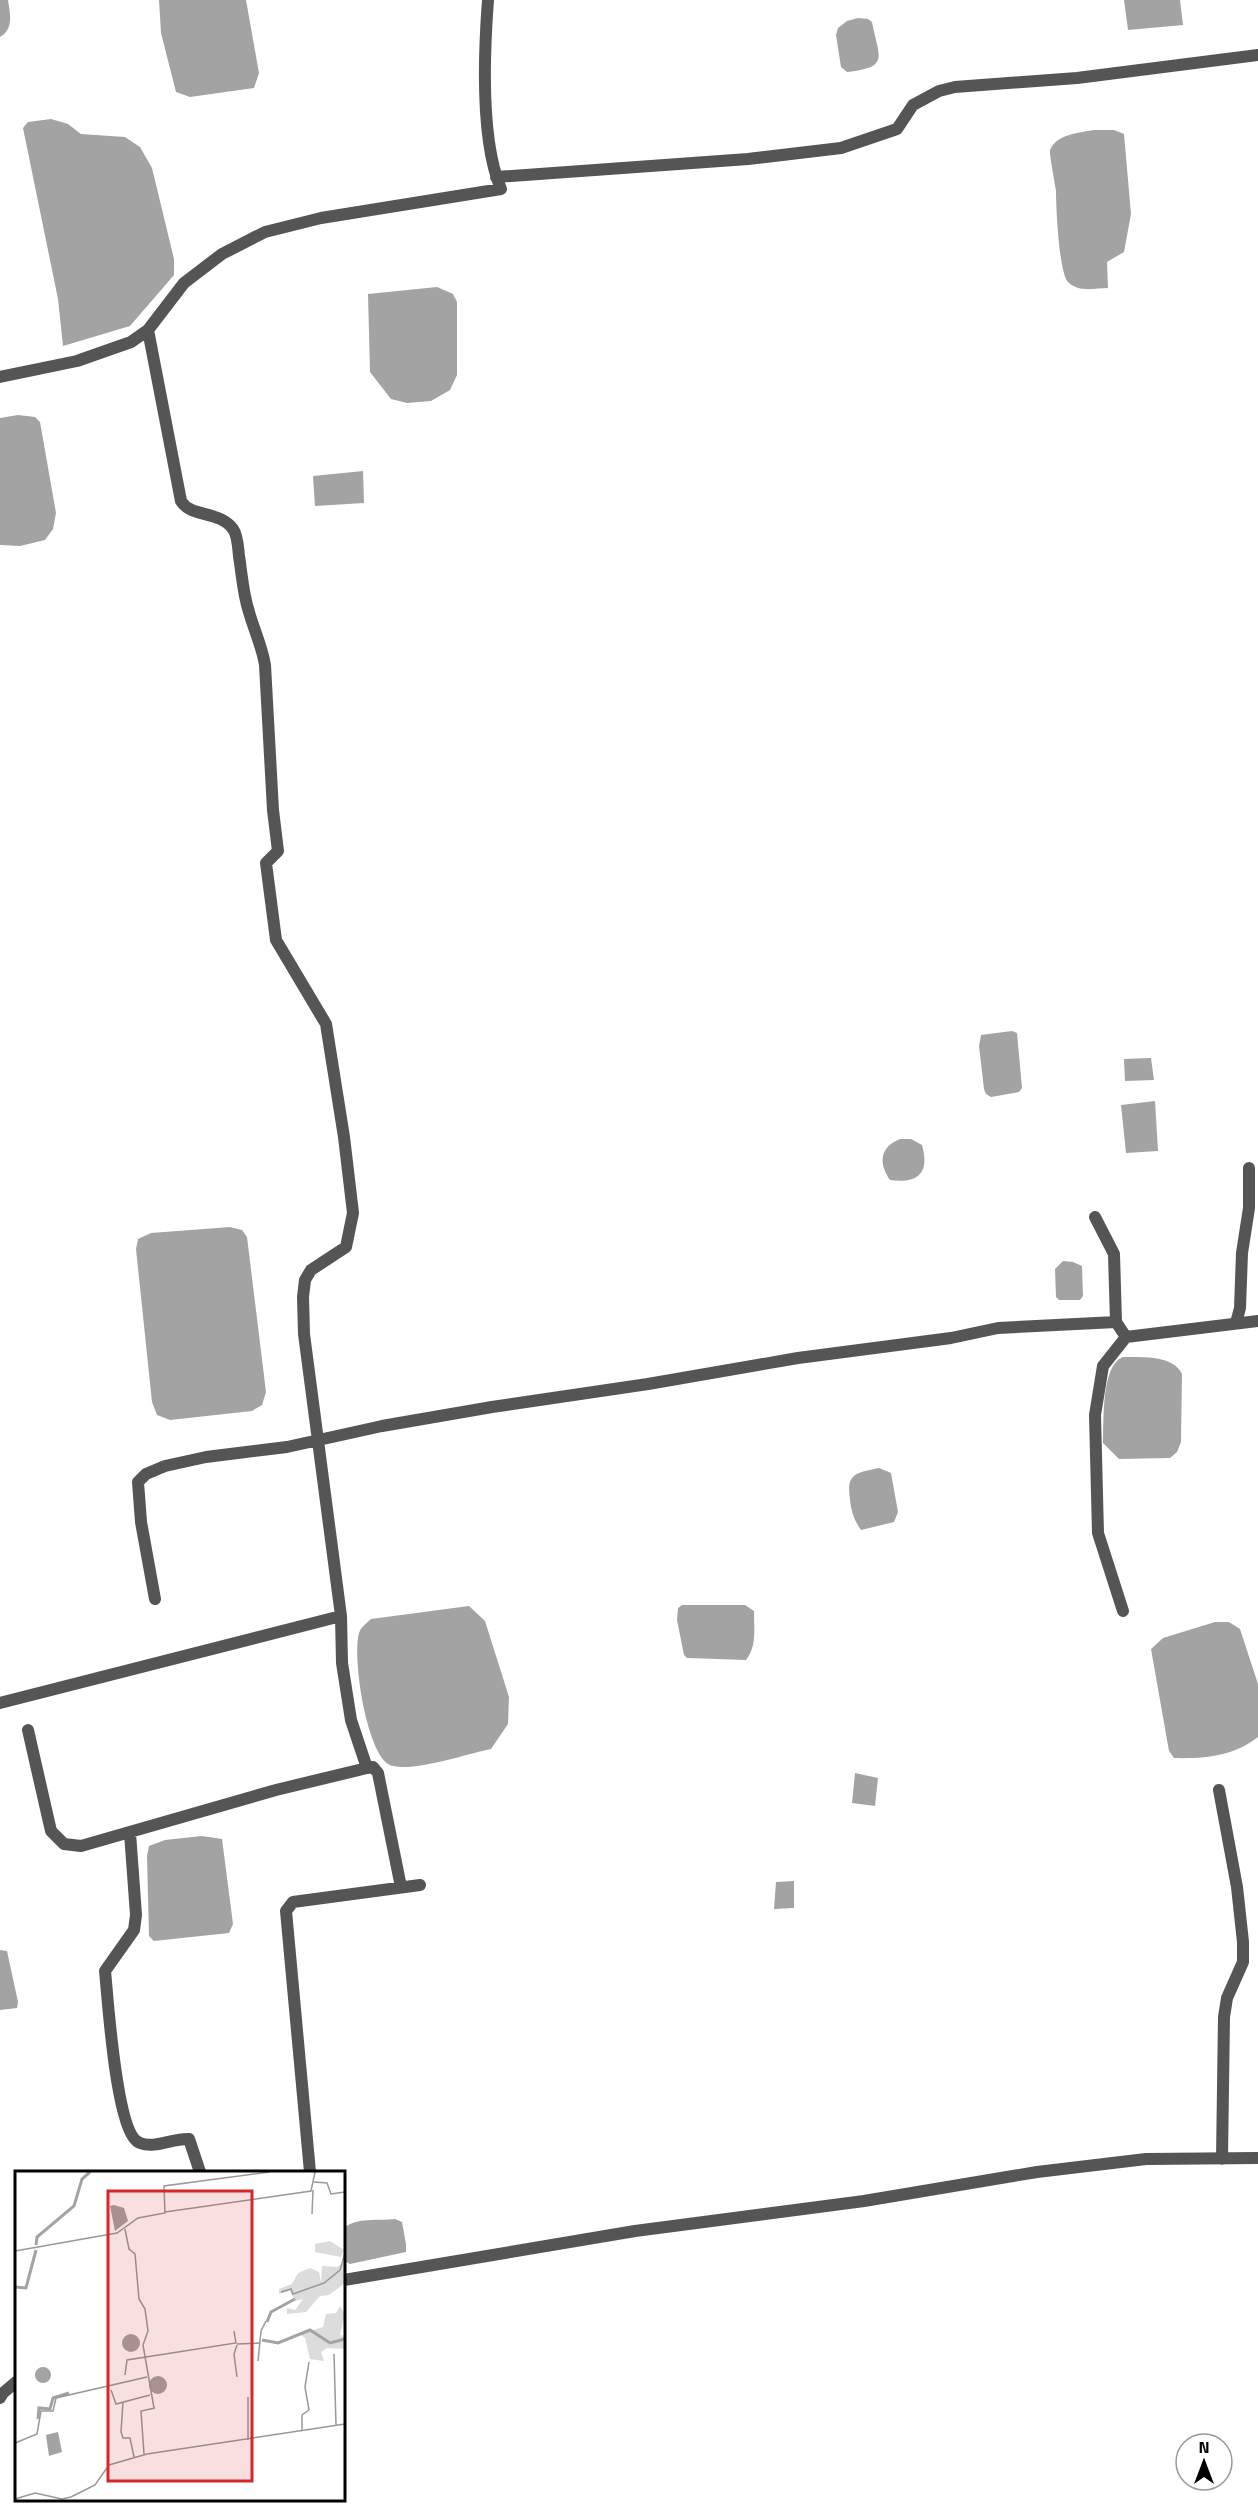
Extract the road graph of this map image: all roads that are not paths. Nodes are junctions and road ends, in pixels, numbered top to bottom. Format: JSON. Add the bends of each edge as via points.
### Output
{"nodes":[{"id":1,"x":488,"y":0,"type":"edge"},
{"id":2,"x":1258,"y":55,"type":"edge"},
{"id":3,"x":496,"y":177,"type":"junction"},
{"id":4,"x":148,"y":330,"type":"junction"},
{"id":5,"x":0,"y":377,"type":"edge"},
{"id":6,"x":1249,"y":1168,"type":"dead end"},
{"id":7,"x":1095,"y":1216,"type":"dead end"},
{"id":8,"x":1258,"y":1321,"type":"edge"},
{"id":9,"x":1116,"y":1322,"type":"junction"},
{"id":10,"x":1236,"y":1323,"type":"junction"},
{"id":11,"x":1126,"y":1337,"type":"junction"},
{"id":12,"x":319,"y":1440,"type":"junction"},
{"id":13,"x":155,"y":1599,"type":"dead end"},
{"id":14,"x":1123,"y":1611,"type":"dead end"},
{"id":15,"x":341,"y":1616,"type":"junction"},
{"id":16,"x":0,"y":1703,"type":"edge"},
{"id":17,"x":28,"y":1730,"type":"dead end"},
{"id":18,"x":367,"y":1768,"type":"junction"},
{"id":19,"x":1219,"y":1790,"type":"dead end"},
{"id":20,"x":130,"y":1833,"type":"junction"},
{"id":21,"x":420,"y":1885,"type":"dead end"},
{"id":22,"x":400,"y":1887,"type":"junction"},
{"id":23,"x":1258,"y":2158,"type":"edge"},
{"id":24,"x":1222,"y":2159,"type":"junction"},
{"id":25,"x":200,"y":2171,"type":"edge"},
{"id":26,"x":309,"y":2171,"type":"edge"},
{"id":27,"x":345,"y":2280,"type":"edge"},
{"id":28,"x":15,"y":2383,"type":"edge"},
{"id":29,"x":0,"y":2398,"type":"edge"}],
"edges":[{"from":1,"to":3,"type":"street","via":[[487,129]]},
{"from":2,"to":3,"type":"street","via":[[1077,78],[955,87],[913,105],[897,129],[841,148],[748,159]]},
{"from":3,"to":4,"type":"street","via":[[501,189],[265,231],[222,254],[184,283]]},
{"from":4,"to":5,"type":"street","via":[[131,342],[77,361]]},
{"from":4,"to":12,"type":"street","via":[[181,501],[191,510],[225,521],[237,542],[249,613],[265,665],[278,851],[266,863],[276,940],[326,1024],[344,1137],[353,1213],[346,1247],[311,1270],[303,1297],[304,1334]]},
{"from":6,"to":10,"type":"street","via":[[1249,1208]]},
{"from":7,"to":9,"type":"street","via":[[1114,1254]]},
{"from":8,"to":10,"type":"street"},
{"from":9,"to":11,"type":"street"},
{"from":9,"to":12,"type":"street","via":[[998,1328],[481,1408]]},
{"from":10,"to":11,"type":"street"},
{"from":11,"to":14,"type":"street","via":[[1103,1366],[1095,1415],[1098,1533]]},
{"from":12,"to":13,"type":"street","via":[[206,1456],[146,1474],[138,1482]]},
{"from":12,"to":15,"type":"street"},
{"from":15,"to":16,"type":"street"},
{"from":15,"to":18,"type":"street","via":[[342,1663],[351,1720]]},
{"from":17,"to":20,"type":"street","via":[[47,1818],[57,1839],[81,1846]]},
{"from":18,"to":20,"type":"street"},
{"from":18,"to":22,"type":"street","via":[[373,1767],[378,1773]]},
{"from":19,"to":24,"type":"street","via":[[1243,1942],[1243,1962],[1227,1998],[1224,2017]]},
{"from":20,"to":25,"type":"street","via":[[134,1929],[105,1971],[119,2094],[131,2137],[137,2143],[189,2139]]},
{"from":21,"to":22,"type":"street"},
{"from":22,"to":26,"type":"street","via":[[293,1902],[286,1911]]},
{"from":23,"to":24,"type":"street"},
{"from":24,"to":27,"type":"street","via":[[1146,2159],[1037,2172],[806,2209],[635,2230]]},
{"from":28,"to":29,"type":"street"}]}
